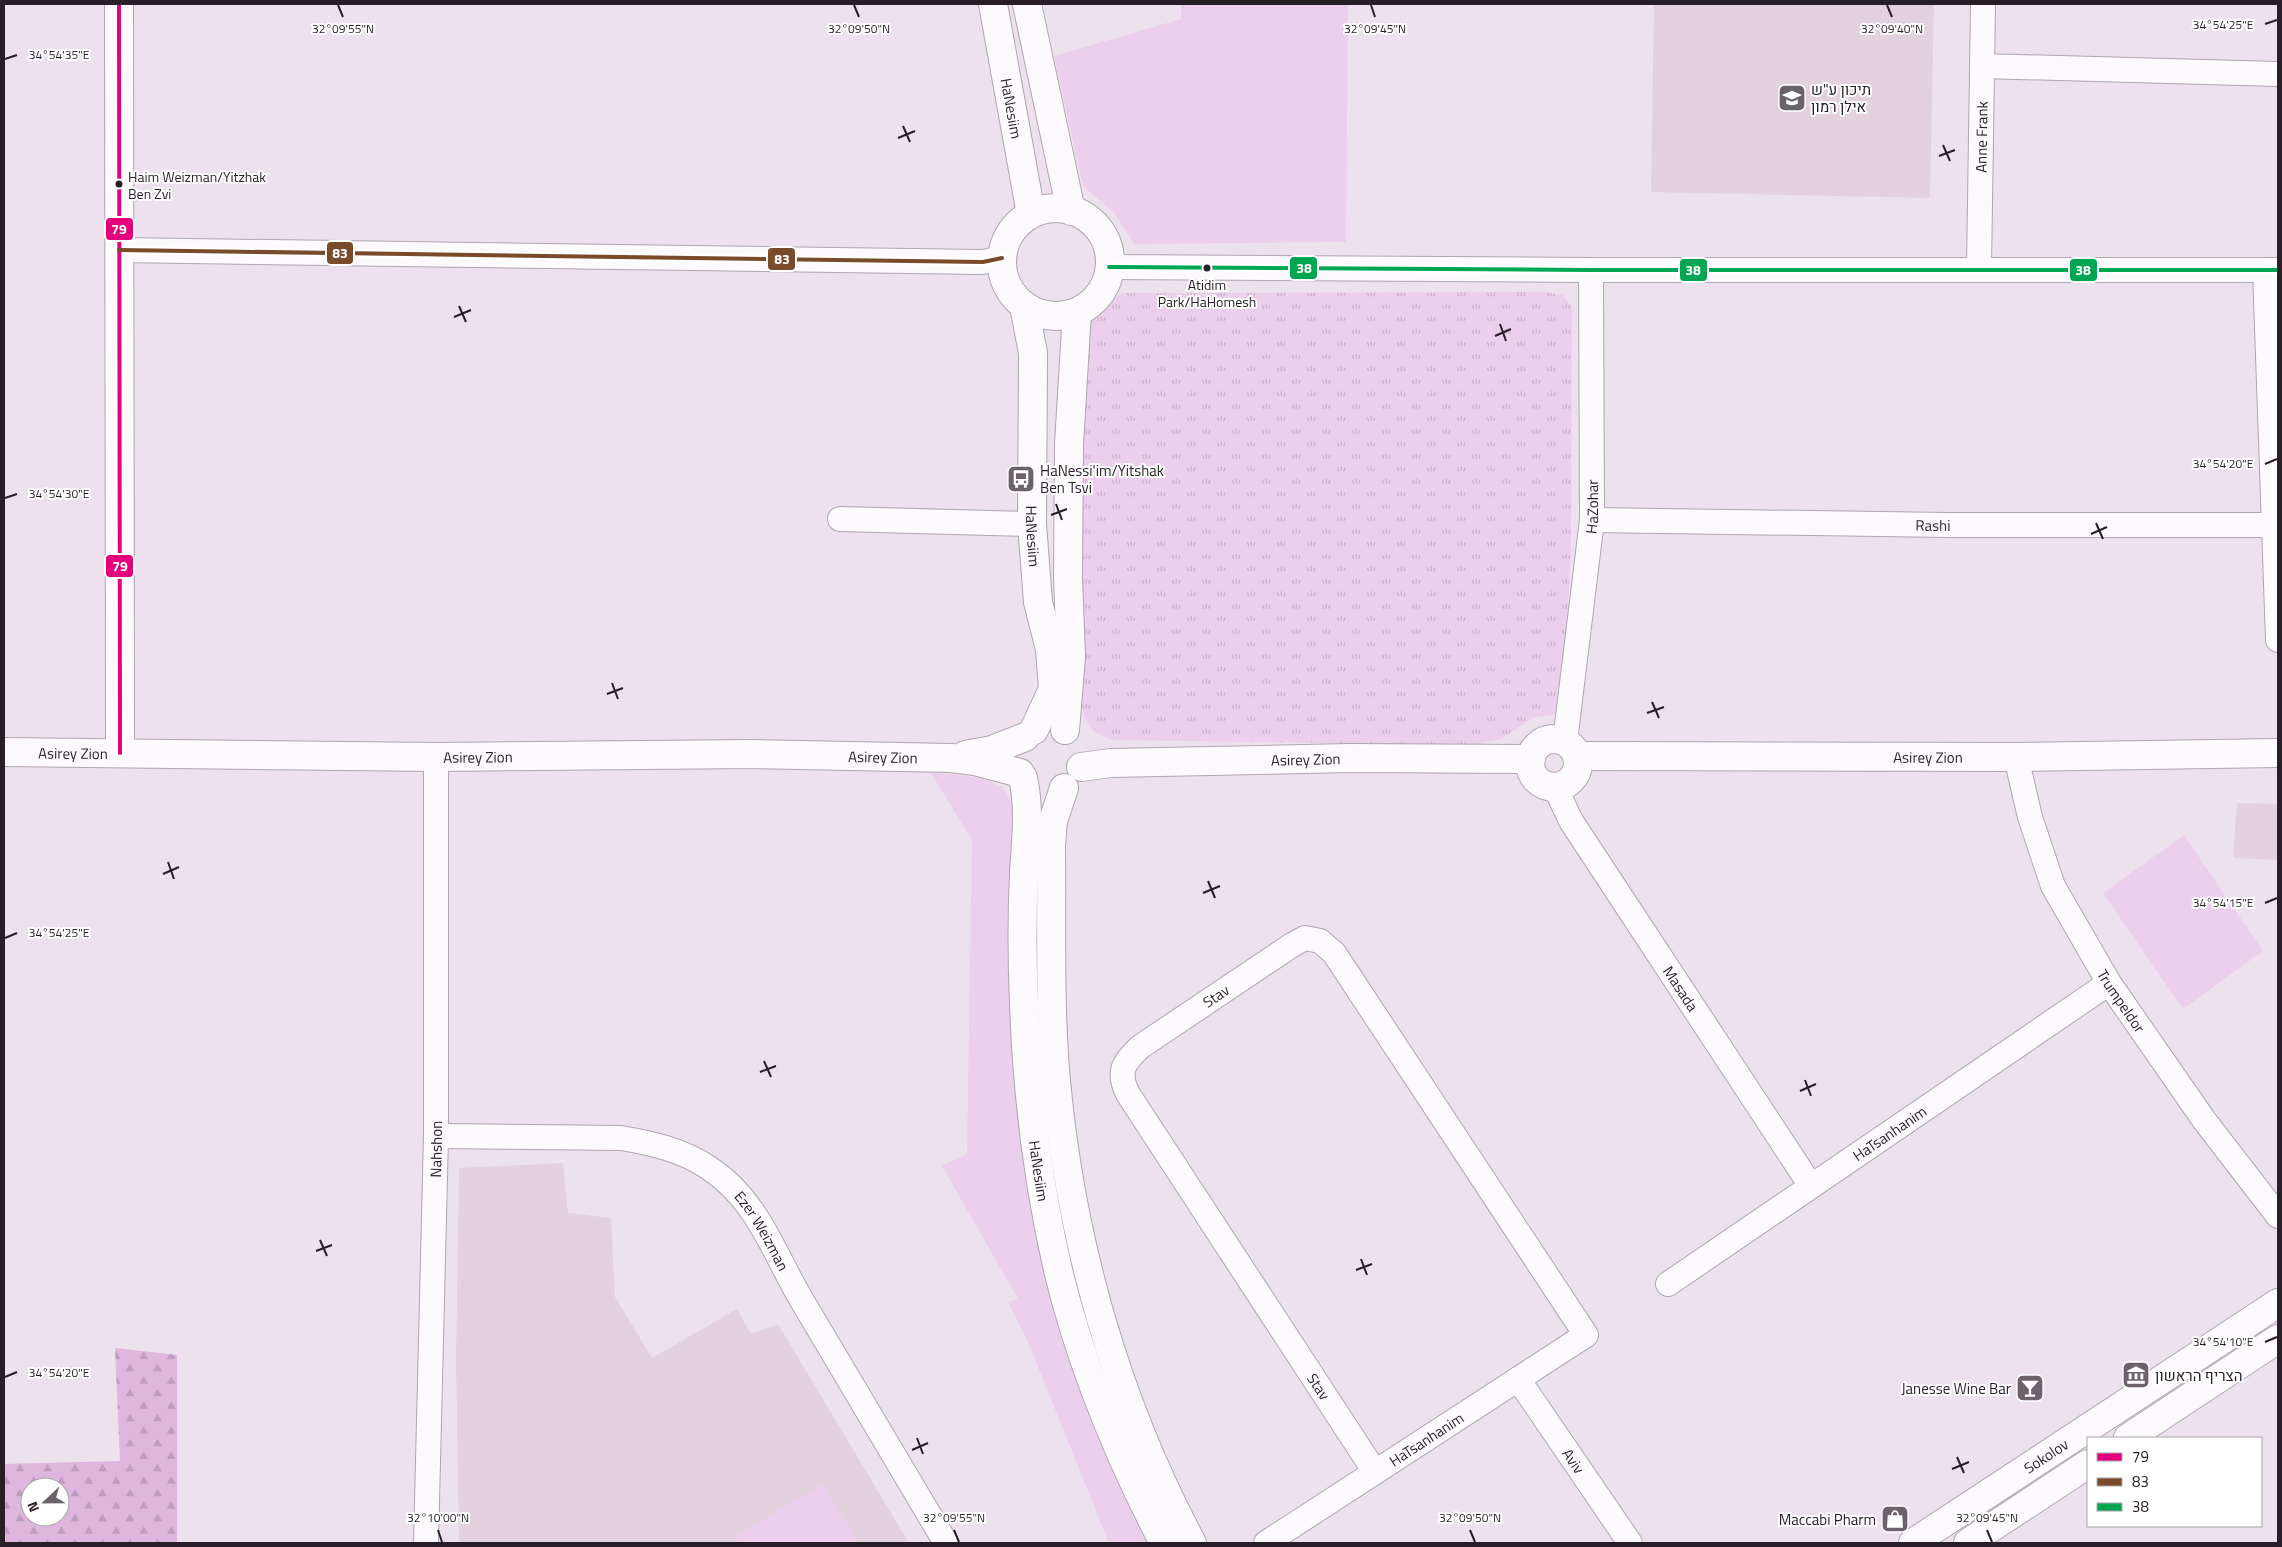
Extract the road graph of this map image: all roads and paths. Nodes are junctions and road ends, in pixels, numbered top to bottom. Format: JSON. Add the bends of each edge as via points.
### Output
{"nodes":[{"id":1,"x":119,"y":4,"type":"edge"},
{"id":2,"x":992,"y":4,"type":"edge"},
{"id":3,"x":1027,"y":4,"type":"edge"},
{"id":4,"x":1983,"y":4,"type":"edge"},
{"id":5,"x":1982,"y":66,"type":"junction"},
{"id":6,"x":2278,"y":74,"type":"edge"},
{"id":7,"x":1072,"y":211,"type":"junction"},
{"id":8,"x":1031,"y":214,"type":"junction"},
{"id":9,"x":119,"y":250,"type":"junction"},
{"id":10,"x":1002,"y":258,"type":"junction"},
{"id":11,"x":1109,"y":267,"type":"junction"},
{"id":12,"x":1979,"y":269,"type":"junction"},
{"id":13,"x":1591,"y":270,"type":"junction"},
{"id":14,"x":2272,"y":270,"type":"edge"},
{"id":15,"x":1024,"y":306,"type":"junction"},
{"id":16,"x":1077,"y":312,"type":"junction"},
{"id":17,"x":840,"y":518,"type":"dead end"},
{"id":18,"x":1592,"y":520,"type":"junction"},
{"id":19,"x":1032,"y":524,"type":"junction"},
{"id":20,"x":2274,"y":525,"type":"junction"},
{"id":21,"x":2278,"y":640,"type":"edge"},
{"id":22,"x":1065,"y":730,"type":"junction"},
{"id":23,"x":1029,"y":733,"type":"junction"},
{"id":24,"x":1571,"y":749,"type":"junction"},
{"id":25,"x":4,"y":752,"type":"edge"},
{"id":26,"x":120,"y":753,"type":"junction"},
{"id":27,"x":2278,"y":753,"type":"edge"},
{"id":28,"x":436,"y":756,"type":"junction"},
{"id":29,"x":2016,"y":757,"type":"junction"},
{"id":30,"x":951,"y":758,"type":"junction"},
{"id":31,"x":1531,"y":759,"type":"junction"},
{"id":32,"x":1081,"y":767,"type":"junction"},
{"id":33,"x":1022,"y":775,"type":"junction"},
{"id":34,"x":1555,"y":787,"type":"junction"},
{"id":35,"x":1064,"y":788,"type":"junction"},
{"id":36,"x":2109,"y":983,"type":"junction"},
{"id":37,"x":436,"y":1136,"type":"junction"},
{"id":38,"x":1811,"y":1186,"type":"junction"},
{"id":39,"x":2278,"y":1216,"type":"edge"},
{"id":40,"x":1668,"y":1284,"type":"dead end"},
{"id":41,"x":2278,"y":1304,"type":"edge"},
{"id":42,"x":1586,"y":1335,"type":"joint"},
{"id":43,"x":2278,"y":1339,"type":"edge"},
{"id":44,"x":1518,"y":1379,"type":"junction"},
{"id":45,"x":2130,"y":1437,"type":"edge"},
{"id":46,"x":2087,"y":1465,"type":"edge"},
{"id":47,"x":1375,"y":1472,"type":"junction"},
{"id":48,"x":426,"y":1543,"type":"edge"},
{"id":49,"x":946,"y":1543,"type":"edge"},
{"id":50,"x":1164,"y":1543,"type":"edge"},
{"id":51,"x":1192,"y":1543,"type":"edge"},
{"id":52,"x":1266,"y":1543,"type":"edge"},
{"id":53,"x":1630,"y":1543,"type":"edge"},
{"id":54,"x":1913,"y":1543,"type":"edge"},
{"id":55,"x":1968,"y":1543,"type":"edge"}],
"edges":[{"from":1,"to":9,"type":"street"},
{"from":2,"to":8,"type":"street","name":"HaNesiim"},
{"from":3,"to":7,"type":"street"},
{"from":4,"to":5,"type":"street","name":"Anne Frank"},
{"from":5,"to":6,"type":"street"},
{"from":5,"to":12,"type":"street","name":"Anne Frank"},
{"from":7,"to":8,"type":"street","via":[[1058,208]]},
{"from":7,"to":11,"type":"street","via":[[1097,227],[1109,253]]},
{"from":8,"to":10,"type":"street","via":[[1016,225],[1006,240]]},
{"from":9,"to":10,"type":"street","via":[[983,262]]},
{"from":9,"to":26,"type":"street"},
{"from":10,"to":15,"type":"street","via":[[1004,276],[1011,293]]},
{"from":11,"to":13,"type":"street"},
{"from":11,"to":16,"type":"street","via":[[1100,294]]},
{"from":12,"to":13,"type":"street"},
{"from":12,"to":14,"type":"street"},
{"from":13,"to":18,"type":"street","name":"HaZohar"},
{"from":14,"to":20,"type":"street"},
{"from":15,"to":16,"type":"street","via":[[1040,314],[1059,316]]},
{"from":15,"to":19,"type":"street","name":"HaNesiim","via":[[1034,353]]},
{"from":16,"to":22,"type":"street","via":[[1069,444],[1070,657]]},
{"from":17,"to":19,"type":"street"},
{"from":18,"to":20,"type":"street","name":"Rashi"},
{"from":18,"to":24,"type":"street","name":"HaZohar"},
{"from":19,"to":23,"type":"street","name":"HaNesiim","via":[[1038,602],[1050,649],[1054,689]]},
{"from":20,"to":21,"type":"street"},
{"from":22,"to":23,"type":"street","via":[[1050,726]]},
{"from":22,"to":32,"type":"street","via":[[1079,746]]},
{"from":23,"to":30,"type":"street","name":"Asirey Zion","via":[[992,750]]},
{"from":23,"to":33,"type":"street","via":[[1017,754]]},
{"from":24,"to":29,"type":"street","name":"Asirey Zion"},
{"from":24,"to":31,"type":"street","via":[[1556,739],[1540,744]]},
{"from":24,"to":34,"type":"street","via":[[1576,773],[1564,785]]},
{"from":25,"to":26,"type":"street","name":"Asirey Zion"},
{"from":26,"to":28,"type":"street","name":"Asirey Zion"},
{"from":27,"to":29,"type":"street","name":"Asirey Zion"},
{"from":28,"to":30,"type":"street","name":"Asirey Zion","via":[[752,754]]},
{"from":28,"to":37,"type":"street","name":"Nahshon"},
{"from":29,"to":36,"type":"street","name":"Trumpeldor","via":[[2030,817],[2053,886]]},
{"from":30,"to":33,"type":"street","name":"Asirey Zion","via":[[975,761]]},
{"from":31,"to":32,"type":"street","name":"Asirey Zion","via":[[1350,758],[1112,763]]},
{"from":31,"to":34,"type":"street","via":[[1534,775],[1547,786]]},
{"from":32,"to":35,"type":"street"},
{"from":33,"to":35,"type":"street","via":[[1037,789]]},
{"from":33,"to":50,"type":"street","name":"HaNesiim","via":[[1027,808],[1022,975],[1025,1034],[1034,1136],[1046,1210],[1059,1271],[1092,1379],[1127,1469]]},
{"from":34,"to":38,"type":"street","name":"Masada","via":[[1571,821]]},
{"from":35,"to":51,"type":"street","name":"HaNesiim","via":[[1053,821],[1051,846],[1054,1026],[1057,1088],[1073,1204],[1086,1262],[1120,1377],[1159,1476]]},
{"from":36,"to":38,"type":"street","name":"HaTsanhanim"},
{"from":36,"to":39,"type":"street","name":"Trumpeldor","via":[[2204,1120]]},
{"from":37,"to":48,"type":"street","name":"Nahshon"},
{"from":37,"to":49,"type":"street","name":"Ezer Weizman","via":[[620,1138],[679,1152],[709,1168],[750,1206],[765,1228],[802,1301]]},
{"from":38,"to":40,"type":"street","name":"HaTsanhanim"},
{"from":41,"to":54,"type":"street","name":"Sokolov"},
{"from":42,"to":44,"type":"street","name":"HaTsanhanim"},
{"from":42,"to":47,"type":"street","name":"Stav","via":[[1334,953],[1320,942],[1306,938],[1292,945],[1140,1047],[1128,1058],[1122,1082]]},
{"from":43,"to":45,"type":"street"},
{"from":44,"to":47,"type":"street","name":"HaTsanhanim"},
{"from":44,"to":53,"type":"street","name":"Aviv"},
{"from":46,"to":55,"type":"street","name":"Sokolov"},
{"from":47,"to":52,"type":"street","name":"HaTsanhanim"}]}
